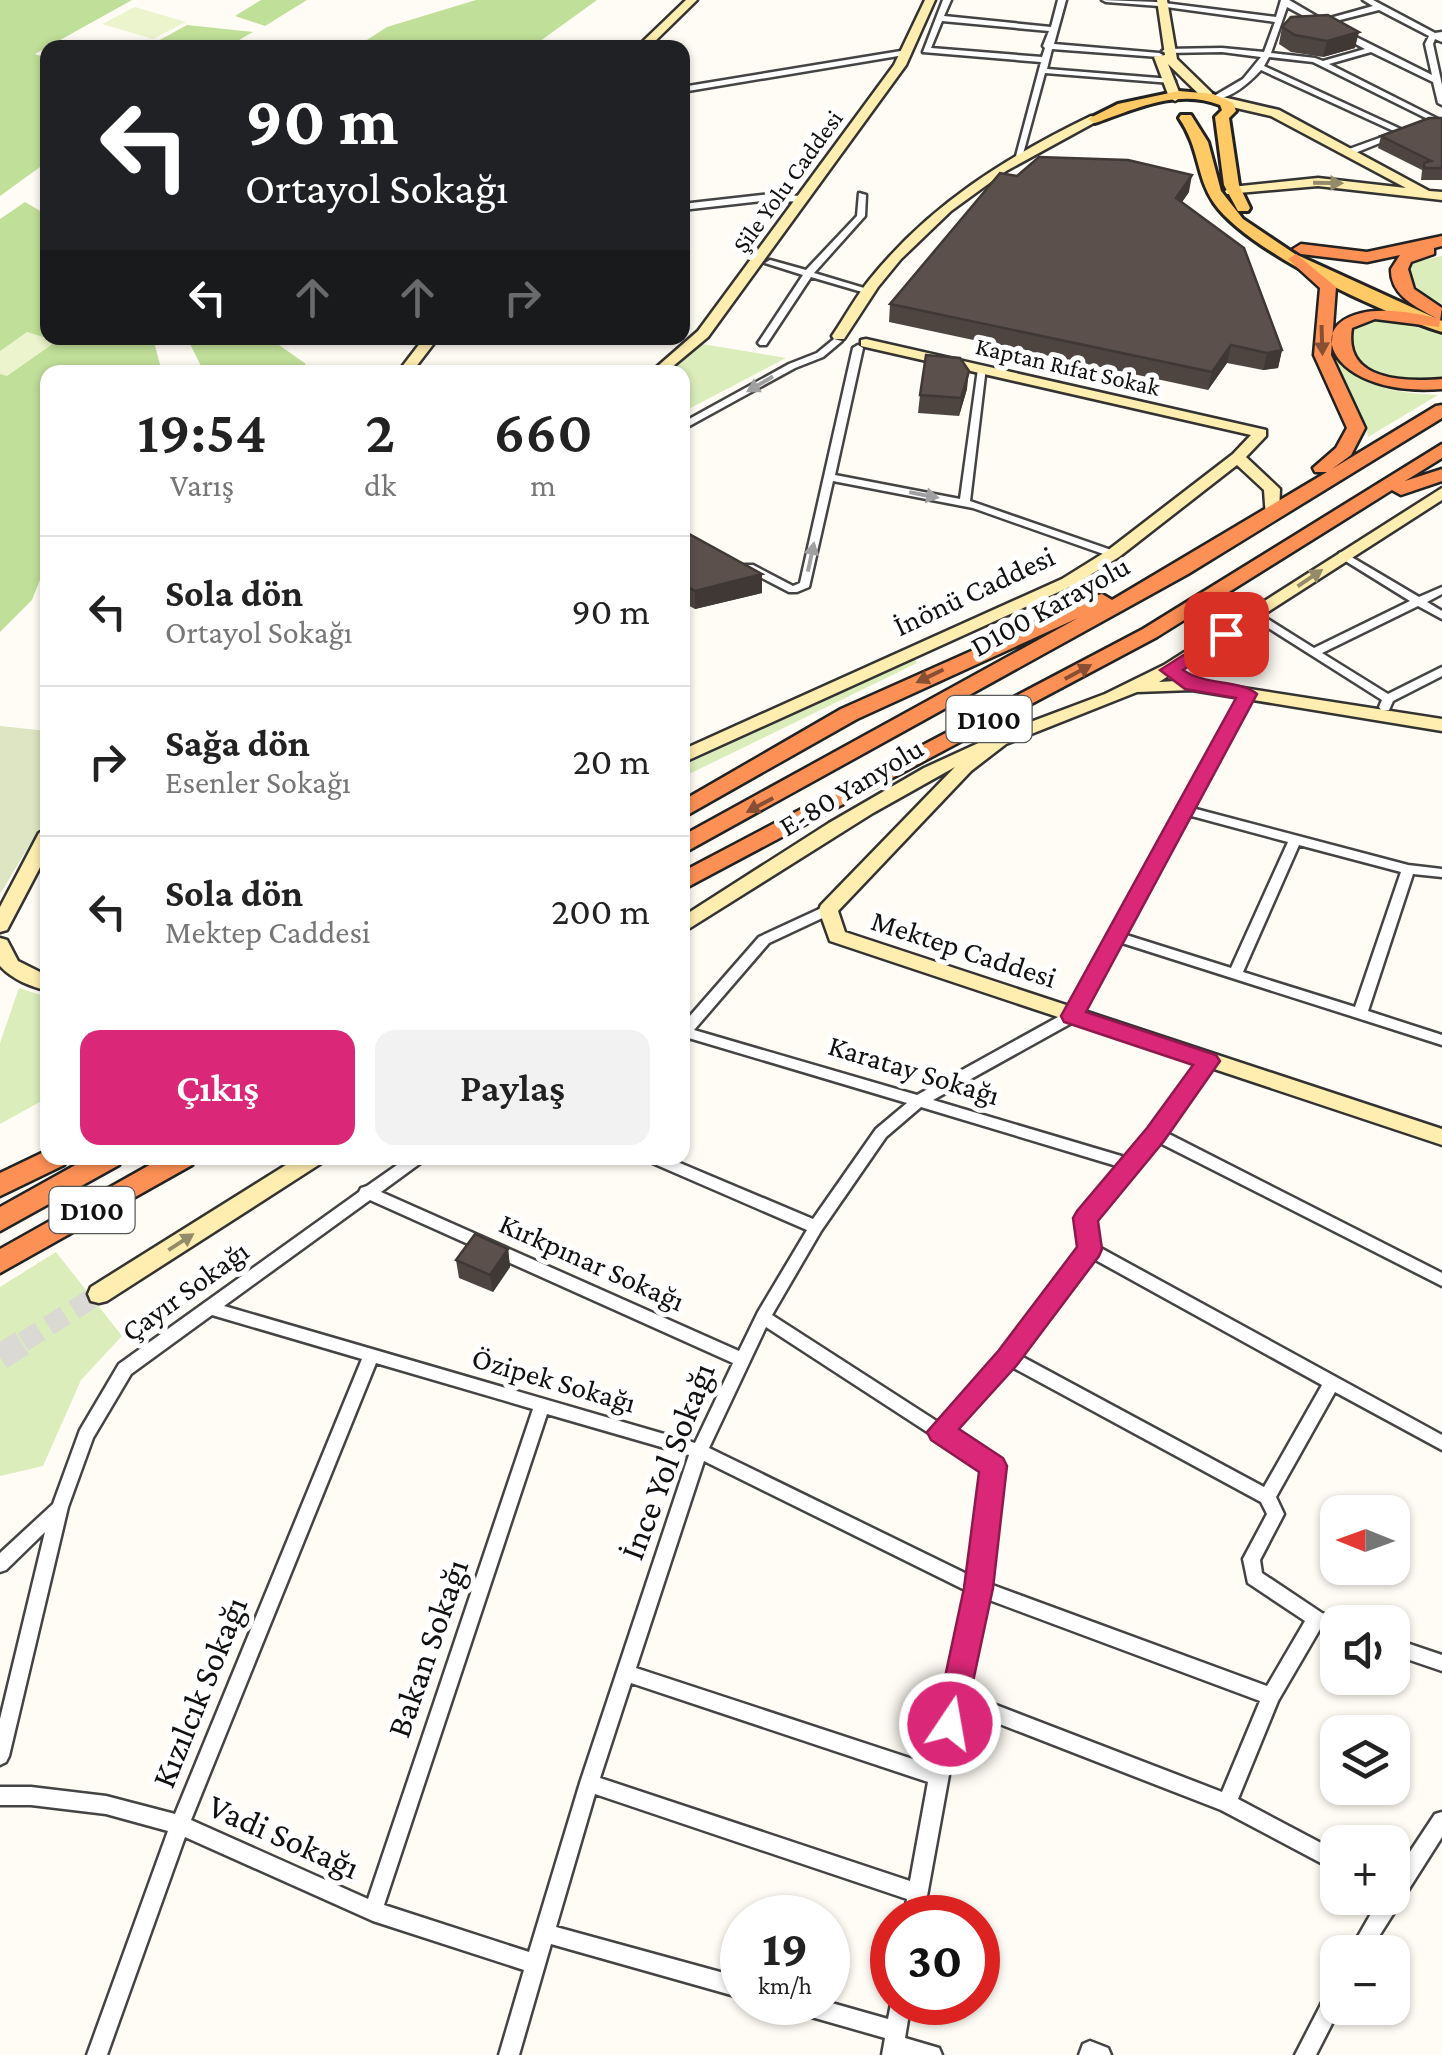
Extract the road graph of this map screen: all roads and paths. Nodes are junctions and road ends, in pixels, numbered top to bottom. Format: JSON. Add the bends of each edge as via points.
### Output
{"nodes":[{"id":1,"x":692,"y":0,"type":"edge"},
{"id":2,"x":930,"y":0,"type":"edge"},
{"id":3,"x":947,"y":0,"type":"edge"},
{"id":4,"x":1062,"y":0,"type":"edge"},
{"id":5,"x":1106,"y":0,"type":"edge"},
{"id":6,"x":1390,"y":0,"type":"edge"},
{"id":7,"x":1284,"y":1,"type":"edge"},
{"id":8,"x":1369,"y":1,"type":"edge"},
{"id":9,"x":1159,"y":2,"type":"edge"},
{"id":10,"x":1380,"y":7,"type":"junction"},
{"id":11,"x":940,"y":18,"type":"junction"},
{"id":12,"x":1280,"y":20,"type":"junction"},
{"id":13,"x":1322,"y":22,"type":"junction"},
{"id":14,"x":1052,"y":30,"type":"junction"},
{"id":15,"x":1439,"y":37,"type":"edge"},
{"id":16,"x":650,"y":40,"type":"edge"},
{"id":17,"x":1046,"y":46,"type":"junction"},
{"id":18,"x":1372,"y":49,"type":"junction"},
{"id":19,"x":907,"y":52,"type":"junction"},
{"id":20,"x":1163,"y":53,"type":"junction"},
{"id":21,"x":1269,"y":54,"type":"junction"},
{"id":22,"x":1044,"y":60,"type":"junction"},
{"id":23,"x":1325,"y":63,"type":"junction"},
{"id":24,"x":1260,"y":67,"type":"junction"},
{"id":25,"x":1045,"y":71,"type":"junction"},
{"id":26,"x":1435,"y":80,"type":"junction"},
{"id":27,"x":1171,"y":81,"type":"junction"},
{"id":28,"x":690,"y":89,"type":"edge"},
{"id":29,"x":1173,"y":98,"type":"junction"},
{"id":30,"x":1442,"y":103,"type":"edge"},
{"id":31,"x":1219,"y":105,"type":"junction"},
{"id":32,"x":1183,"y":117,"type":"junction"},
{"id":33,"x":1095,"y":119,"type":"junction"},
{"id":34,"x":1442,"y":126,"type":"edge"},
{"id":35,"x":1414,"y":129,"type":"junction"},
{"id":36,"x":1352,"y":151,"type":"junction"},
{"id":37,"x":1019,"y":154,"type":"junction"},
{"id":38,"x":1394,"y":174,"type":"junction"},
{"id":39,"x":1376,"y":186,"type":"junction"},
{"id":40,"x":1231,"y":190,"type":"junction"},
{"id":41,"x":1426,"y":194,"type":"junction"},
{"id":42,"x":862,"y":195,"type":"dead end"},
{"id":43,"x":1442,"y":196,"type":"edge"},
{"id":44,"x":800,"y":198,"type":"junction"},
{"id":45,"x":690,"y":206,"type":"edge"},
{"id":46,"x":1442,"y":240,"type":"edge"},
{"id":47,"x":1442,"y":250,"type":"edge"},
{"id":48,"x":1298,"y":254,"type":"junction"},
{"id":49,"x":770,"y":263,"type":"dead end"},
{"id":50,"x":808,"y":273,"type":"junction"},
{"id":51,"x":869,"y":290,"type":"junction"},
{"id":52,"x":853,"y":318,"type":"junction"},
{"id":53,"x":1439,"y":321,"type":"edge"},
{"id":54,"x":838,"y":339,"type":"junction"},
{"id":55,"x":861,"y":342,"type":"junction"},
{"id":56,"x":764,"y":343,"type":"dead end"},
{"id":57,"x":426,"y":345,"type":"edge"},
{"id":58,"x":690,"y":345,"type":"edge"},
{"id":59,"x":690,"y":345,"type":"edge"},
{"id":60,"x":410,"y":365,"type":"edge"},
{"id":61,"x":666,"y":365,"type":"edge"},
{"id":62,"x":983,"y":370,"type":"junction"},
{"id":63,"x":1442,"y":384,"type":"edge"},
{"id":64,"x":1442,"y":410,"type":"edge"},
{"id":65,"x":690,"y":423,"type":"edge"},
{"id":66,"x":1260,"y":432,"type":"joint"},
{"id":67,"x":1442,"y":450,"type":"edge"},
{"id":68,"x":1238,"y":457,"type":"junction"},
{"id":69,"x":1442,"y":475,"type":"edge"},
{"id":70,"x":828,"y":477,"type":"junction"},
{"id":71,"x":1442,"y":493,"type":"edge"},
{"id":72,"x":965,"y":502,"type":"junction"},
{"id":73,"x":1271,"y":515,"type":"junction"},
{"id":74,"x":1290,"y":545,"type":"junction"},
{"id":75,"x":1113,"y":554,"type":"junction"},
{"id":76,"x":1343,"y":555,"type":"junction"},
{"id":77,"x":730,"y":557,"type":"edge"},
{"id":78,"x":1182,"y":570,"type":"junction"},
{"id":79,"x":1442,"y":590,"type":"edge"},
{"id":80,"x":1416,"y":600,"type":"junction"},
{"id":81,"x":1254,"y":616,"type":"junction"},
{"id":82,"x":1442,"y":616,"type":"edge"},
{"id":83,"x":1314,"y":652,"type":"junction"},
{"id":84,"x":1170,"y":670,"type":"junction"},
{"id":85,"x":1442,"y":671,"type":"edge"},
{"id":86,"x":1192,"y":685,"type":"junction"},
{"id":87,"x":1133,"y":690,"type":"junction"},
{"id":88,"x":1248,"y":694,"type":"junction"},
{"id":89,"x":1385,"y":707,"type":"junction"},
{"id":90,"x":1442,"y":724,"type":"edge"},
{"id":91,"x":1002,"y":739,"type":"junction"},
{"id":92,"x":690,"y":753,"type":"edge"},
{"id":93,"x":690,"y":806,"type":"edge"},
{"id":94,"x":1187,"y":810,"type":"junction"},
{"id":95,"x":924,"y":813,"type":"junction"},
{"id":96,"x":842,"y":825,"type":"junction"},
{"id":97,"x":770,"y":836,"type":"junction"},
{"id":98,"x":1295,"y":839,"type":"junction"},
{"id":99,"x":690,"y":842,"type":"edge"},
{"id":100,"x":40,"y":848,"type":"edge"},
{"id":101,"x":1408,"y":870,"type":"junction"},
{"id":102,"x":1442,"y":872,"type":"edge"},
{"id":103,"x":690,"y":878,"type":"edge"},
{"id":104,"x":690,"y":890,"type":"edge"},
{"id":105,"x":828,"y":910,"type":"junction"},
{"id":106,"x":690,"y":921,"type":"edge"},
{"id":107,"x":0,"y":925,"type":"edge"},
{"id":108,"x":1116,"y":937,"type":"junction"},
{"id":109,"x":0,"y":946,"type":"edge"},
{"id":110,"x":1235,"y":975,"type":"junction"},
{"id":111,"x":40,"y":981,"type":"edge"},
{"id":112,"x":1360,"y":1014,"type":"junction"},
{"id":113,"x":1072,"y":1016,"type":"junction"},
{"id":114,"x":690,"y":1024,"type":"edge"},
{"id":115,"x":690,"y":1033,"type":"edge"},
{"id":116,"x":1442,"y":1040,"type":"edge"},
{"id":117,"x":1208,"y":1061,"type":"junction"},
{"id":118,"x":919,"y":1101,"type":"junction"},
{"id":119,"x":1156,"y":1134,"type":"junction"},
{"id":120,"x":1442,"y":1138,"type":"edge"},
{"id":121,"x":40,"y":1152,"type":"edge"},
{"id":122,"x":1130,"y":1164,"type":"junction"},
{"id":123,"x":40,"y":1165,"type":"edge"},
{"id":124,"x":98,"y":1165,"type":"edge"},
{"id":125,"x":171,"y":1165,"type":"edge"},
{"id":126,"x":303,"y":1165,"type":"edge"},
{"id":127,"x":406,"y":1165,"type":"edge"},
{"id":128,"x":671,"y":1165,"type":"edge"},
{"id":129,"x":0,"y":1174,"type":"edge"},
{"id":130,"x":0,"y":1184,"type":"edge"},
{"id":131,"x":366,"y":1192,"type":"junction"},
{"id":132,"x":0,"y":1220,"type":"edge"},
{"id":133,"x":816,"y":1227,"type":"junction"},
{"id":134,"x":1090,"y":1249,"type":"junction"},
{"id":135,"x":0,"y":1262,"type":"edge"},
{"id":136,"x":1442,"y":1280,"type":"edge"},
{"id":137,"x":99,"y":1294,"type":"tunnel mouth"},
{"id":138,"x":210,"y":1308,"type":"junction"},
{"id":139,"x":763,"y":1317,"type":"junction"},
{"id":140,"x":372,"y":1357,"type":"junction"},
{"id":141,"x":1008,"y":1358,"type":"junction"},
{"id":142,"x":742,"y":1359,"type":"junction"},
{"id":143,"x":1334,"y":1381,"type":"junction"},
{"id":144,"x":542,"y":1405,"type":"junction"},
{"id":145,"x":940,"y":1432,"type":"junction"},
{"id":146,"x":1442,"y":1443,"type":"edge"},
{"id":147,"x":699,"y":1451,"type":"junction"},
{"id":148,"x":1268,"y":1498,"type":"junction"},
{"id":149,"x":60,"y":1507,"type":"junction"},
{"id":150,"x":0,"y":1564,"type":"edge"},
{"id":151,"x":978,"y":1588,"type":"junction"},
{"id":152,"x":1316,"y":1620,"type":"junction"},
{"id":153,"x":1320,"y":1621,"type":"edge"},
{"id":154,"x":1410,"y":1652,"type":"edge"},
{"id":155,"x":1442,"y":1664,"type":"edge"},
{"id":156,"x":626,"y":1672,"type":"junction"},
{"id":157,"x":1271,"y":1696,"type":"junction"},
{"id":158,"x":956,"y":1698,"type":"junction"},
{"id":159,"x":0,"y":1756,"type":"edge"},
{"id":160,"x":938,"y":1776,"type":"junction"},
{"id":161,"x":589,"y":1783,"type":"junction"},
{"id":162,"x":0,"y":1796,"type":"edge"},
{"id":163,"x":1226,"y":1803,"type":"junction"},
{"id":164,"x":1442,"y":1821,"type":"edge"},
{"id":165,"x":180,"y":1825,"type":"junction"},
{"id":166,"x":1320,"y":1853,"type":"edge"},
{"id":167,"x":1410,"y":1868,"type":"edge"},
{"id":168,"x":916,"y":1893,"type":"joint"},
{"id":169,"x":373,"y":1911,"type":"junction"},
{"id":170,"x":545,"y":1932,"type":"junction"},
{"id":171,"x":535,"y":1964,"type":"junction"},
{"id":172,"x":720,"y":1982,"type":"edge"},
{"id":173,"x":849,"y":2025,"type":"edge"},
{"id":174,"x":1321,"y":2025,"type":"edge"},
{"id":175,"x":894,"y":2044,"type":"edge"},
{"id":176,"x":96,"y":2055,"type":"edge"},
{"id":177,"x":509,"y":2055,"type":"edge"},
{"id":178,"x":932,"y":2055,"type":"edge"},
{"id":179,"x":1089,"y":2055,"type":"edge"},
{"id":180,"x":1101,"y":2055,"type":"edge"},
{"id":181,"x":1305,"y":2055,"type":"edge"}],
"edges":[{"from":1,"to":16,"type":"street"},
{"from":2,"to":19,"type":"street","name":"Şile Yolu Caddesi"},
{"from":3,"to":11,"type":"street"},
{"from":4,"to":14,"type":"street"},
{"from":5,"to":9,"type":"street"},
{"from":6,"to":8,"type":"street"},
{"from":7,"to":12,"type":"street"},
{"from":7,"to":13,"type":"street"},
{"from":8,"to":10,"type":"street"},
{"from":9,"to":12,"type":"street"},
{"from":9,"to":20,"type":"street"},
{"from":10,"to":13,"type":"street"},
{"from":10,"to":15,"type":"street"},
{"from":11,"to":14,"type":"street"},
{"from":11,"to":22,"type":"street","via":[[926,50]]},
{"from":12,"to":21,"type":"street"},
{"from":13,"to":18,"type":"street"},
{"from":14,"to":17,"type":"street"},
{"from":15,"to":26,"type":"street","via":[[1429,44]]},
{"from":17,"to":20,"type":"street"},
{"from":17,"to":22,"type":"street"},
{"from":18,"to":23,"type":"street"},
{"from":18,"to":26,"type":"street"},
{"from":19,"to":28,"type":"street"},
{"from":19,"to":44,"type":"street","name":"Şile Yolu Caddesi"},
{"from":20,"to":21,"type":"street"},
{"from":20,"to":27,"type":"street"},
{"from":20,"to":31,"type":"street"},
{"from":21,"to":23,"type":"street"},
{"from":21,"to":24,"type":"street"},
{"from":22,"to":25,"type":"street"},
{"from":23,"to":34,"type":"street"},
{"from":24,"to":31,"type":"street"},
{"from":24,"to":35,"type":"street"},
{"from":25,"to":27,"type":"street"},
{"from":25,"to":37,"type":"street"},
{"from":26,"to":30,"type":"street"},
{"from":27,"to":29,"type":"street"},
{"from":29,"to":31,"type":"main road"},
{"from":29,"to":32,"type":"main road","via":[[1170,110]]},
{"from":29,"to":33,"type":"main road","via":[[1124,104]]},
{"from":31,"to":32,"type":"main road"},
{"from":31,"to":36,"type":"street","via":[[1308,130]]},
{"from":31,"to":40,"type":"main road","via":[[1229,140]]},
{"from":32,"to":33,"type":"main road","via":[[1132,113]]},
{"from":32,"to":48,"type":"main road","via":[[1204,141],[1220,202],[1266,244]]},
{"from":33,"to":37,"type":"street"},
{"from":34,"to":35,"type":"street"},
{"from":35,"to":36,"type":"street"},
{"from":36,"to":38,"type":"street"},
{"from":37,"to":51,"type":"street","via":[[930,224]]},
{"from":38,"to":39,"type":"street"},
{"from":38,"to":41,"type":"street"},
{"from":40,"to":39,"type":"street","one_way":true,"via":[[1318,182]]},
{"from":39,"to":41,"type":"street"},
{"from":40,"to":48,"type":"main road","via":[[1262,227]]},
{"from":41,"to":43,"type":"street"},
{"from":42,"to":50,"type":"street","via":[[861,216]]},
{"from":44,"to":45,"type":"street"},
{"from":44,"to":58,"type":"street","name":"Şile Yolu Caddesi"},
{"from":46,"to":48,"type":"highway","via":[[1367,257]]},
{"from":47,"to":53,"type":"highway","via":[[1408,257],[1398,272],[1408,294]]},
{"from":48,"to":53,"type":"main road"},
{"from":48,"to":73,"type":"highway","one_way":true,"via":[[1328,287],[1322,356],[1356,428],[1344,451],[1286,495]]},
{"from":49,"to":50,"type":"street"},
{"from":50,"to":51,"type":"street"},
{"from":50,"to":56,"type":"street"},
{"from":51,"to":52,"type":"street"},
{"from":52,"to":54,"type":"street"},
{"from":52,"to":55,"type":"street"},
{"from":53,"to":63,"type":"highway","via":[[1362,316],[1344,326],[1341,345],[1363,374],[1394,384]]},
{"from":54,"to":55,"type":"street","name":"Kaptan Rıfat Sokak","via":[[844,347]]},
{"from":54,"to":65,"type":"street","one_way":true},
{"from":55,"to":62,"type":"street","name":"Kaptan Rıfat Sokak"},
{"from":55,"to":70,"type":"street"},
{"from":57,"to":60,"type":"street"},
{"from":59,"to":61,"type":"street","name":"Şile Yolu Caddesi"},
{"from":62,"to":66,"type":"street","name":"Kaptan Rıfat Sokak"},
{"from":62,"to":72,"type":"street"},
{"from":64,"to":73,"type":"highway","name":"D100 Karayolu","number":"D100"},
{"from":66,"to":68,"type":"street","name":"İnönü Caddesi"},
{"from":67,"to":74,"type":"highway","number":"D100"},
{"from":68,"to":73,"type":"street","via":[[1272,489]]},
{"from":68,"to":75,"type":"street","name":"İnönü Caddesi"},
{"from":69,"to":74,"type":"highway"},
{"from":70,"to":72,"type":"street","one_way":true},
{"from":77,"to":70,"type":"street","one_way":true,"via":[[793,590],[805,585]]},
{"from":71,"to":76,"type":"street","name":"E-80 Yanyolu"},
{"from":72,"to":75,"type":"street"},
{"from":73,"to":78,"type":"highway","name":"D100 Karayolu","number":"D100"},
{"from":97,"to":74,"type":"highway","number":"D100","one_way":true,"via":[[1150,634]]},
{"from":75,"to":92,"type":"street","name":"İnönü Caddesi","via":[[986,621]]},
{"from":76,"to":80,"type":"street"},
{"from":81,"to":76,"type":"street","name":"E-80 Yanyolu","one_way":true},
{"from":78,"to":93,"type":"highway","one_way":true,"via":[[1074,611],[850,714]]},
{"from":78,"to":99,"type":"highway","name":"D100 Karayolu","number":"D100","one_way":true},
{"from":79,"to":80,"type":"street"},
{"from":80,"to":82,"type":"street"},
{"from":80,"to":83,"type":"street"},
{"from":81,"to":83,"type":"street"},
{"from":81,"to":84,"type":"street","name":"E-80 Yanyolu"},
{"from":83,"to":89,"type":"street"},
{"from":84,"to":86,"type":"street"},
{"from":84,"to":87,"type":"street","name":"E-80 Yanyolu"},
{"from":85,"to":89,"type":"street"},
{"from":86,"to":87,"type":"street"},
{"from":86,"to":88,"type":"street"},
{"from":87,"to":91,"type":"street","name":"E-80 Yanyolu"},
{"from":88,"to":89,"type":"street"},
{"from":88,"to":94,"type":"street"},
{"from":89,"to":90,"type":"street"},
{"from":91,"to":95,"type":"street","via":[[965,767]]},
{"from":91,"to":96,"type":"street","name":"E-80 Yanyolu","via":[[930,772]]},
{"from":94,"to":98,"type":"street"},
{"from":94,"to":108,"type":"street"},
{"from":95,"to":96,"type":"street","via":[[920,803],[907,801]]},
{"from":95,"to":105,"type":"street"},
{"from":96,"to":106,"type":"street","name":"E-80 Yanyolu"},
{"from":97,"to":103,"type":"highway","number":"D100"},
{"from":97,"to":104,"type":"highway"},
{"from":98,"to":101,"type":"street"},
{"from":98,"to":110,"type":"street"},
{"from":100,"to":107,"type":"street"},
{"from":101,"to":102,"type":"street"},
{"from":101,"to":112,"type":"street"},
{"from":105,"to":113,"type":"street","name":"Mektep Caddesi","via":[[832,931],[847,941]]},
{"from":105,"to":114,"type":"street","via":[[764,940]]},
{"from":108,"to":110,"type":"street"},
{"from":108,"to":113,"type":"street"},
{"from":109,"to":111,"type":"street","via":[[2,958],[19,973]]},
{"from":110,"to":112,"type":"street"},
{"from":112,"to":116,"type":"street"},
{"from":113,"to":117,"type":"street","name":"Mektep Caddesi"},
{"from":113,"to":118,"type":"street","name":"İnce Yol Sokağı"},
{"from":115,"to":118,"type":"street","name":"Karatay Sokağı"},
{"from":117,"to":119,"type":"street"},
{"from":117,"to":120,"type":"street","name":"Mektep Caddesi"},
{"from":118,"to":122,"type":"street","name":"Karatay Sokağı"},
{"from":118,"to":133,"type":"street","name":"İnce Yol Sokağı","via":[[881,1133]]},
{"from":119,"to":122,"type":"street"},
{"from":119,"to":136,"type":"street"},
{"from":121,"to":129,"type":"highway"},
{"from":122,"to":134,"type":"street","via":[[1085,1218]]},
{"from":123,"to":130,"type":"highway"},
{"from":124,"to":132,"type":"highway","number":"D100"},
{"from":125,"to":135,"type":"highway","number":"D100"},
{"from":137,"to":126,"type":"street","one_way":true},
{"from":127,"to":131,"type":"street"},
{"from":128,"to":133,"type":"street"},
{"from":131,"to":138,"type":"street","name":"Çayır Sokağı"},
{"from":131,"to":142,"type":"street","name":"Kırkpınar Sokağı"},
{"from":133,"to":139,"type":"street","name":"İnce Yol Sokağı"},
{"from":134,"to":141,"type":"street"},
{"from":134,"to":143,"type":"street"},
{"from":138,"to":140,"type":"street","name":"Özipek Sokağı"},
{"from":138,"to":149,"type":"street","name":"Çayır Sokağı","via":[[125,1369],[86,1435]]},
{"from":139,"to":142,"type":"street","name":"İnce Yol Sokağı"},
{"from":139,"to":145,"type":"street"},
{"from":140,"to":144,"type":"street","name":"Özipek Sokağı"},
{"from":140,"to":165,"type":"street","name":"Kızılcık Sokağı"},
{"from":141,"to":145,"type":"street"},
{"from":141,"to":148,"type":"street"},
{"from":142,"to":147,"type":"street","name":"İnce Yol Sokağı"},
{"from":143,"to":146,"type":"street"},
{"from":143,"to":148,"type":"street"},
{"from":144,"to":147,"type":"street","name":"Özipek Sokağı"},
{"from":144,"to":169,"type":"street","name":"Bakan Sokağı"},
{"from":145,"to":151,"type":"street","via":[[993,1466]]},
{"from":147,"to":151,"type":"street","name":"Özipek Sokağı"},
{"from":147,"to":156,"type":"street","name":"İnce Yol Sokağı"},
{"from":148,"to":152,"type":"street","via":[[1276,1514],[1251,1559],[1254,1577]]},
{"from":149,"to":150,"type":"street"},
{"from":149,"to":159,"type":"street","name":"Çayır Sokağı"},
{"from":151,"to":157,"type":"street","name":"Özipek Sokağı"},
{"from":151,"to":158,"type":"street"},
{"from":152,"to":153,"type":"street"},
{"from":152,"to":157,"type":"street"},
{"from":154,"to":155,"type":"street"},
{"from":156,"to":160,"type":"street"},
{"from":156,"to":161,"type":"street","name":"İnce Yol Sokağı"},
{"from":157,"to":163,"type":"street"},
{"from":158,"to":160,"type":"street"},
{"from":158,"to":163,"type":"street"},
{"from":160,"to":168,"type":"street"},
{"from":161,"to":168,"type":"street"},
{"from":161,"to":170,"type":"street","name":"İnce Yol Sokağı"},
{"from":162,"to":165,"type":"street","name":"Vadi Sokağı","via":[[106,1805]]},
{"from":163,"to":166,"type":"street"},
{"from":164,"to":167,"type":"street"},
{"from":165,"to":169,"type":"street","name":"Vadi Sokağı"},
{"from":165,"to":176,"type":"street","name":"Kızılcık Sokağı"},
{"from":169,"to":171,"type":"street","name":"Vadi Sokağı"},
{"from":170,"to":171,"type":"street","name":"İnce Yol Sokağı"},
{"from":170,"to":172,"type":"street"},
{"from":171,"to":177,"type":"street","name":"İnce Yol Sokağı"},
{"from":173,"to":175,"type":"street"},
{"from":174,"to":181,"type":"street"},
{"from":175,"to":178,"type":"street"},
{"from":179,"to":180,"type":"street"}]}
